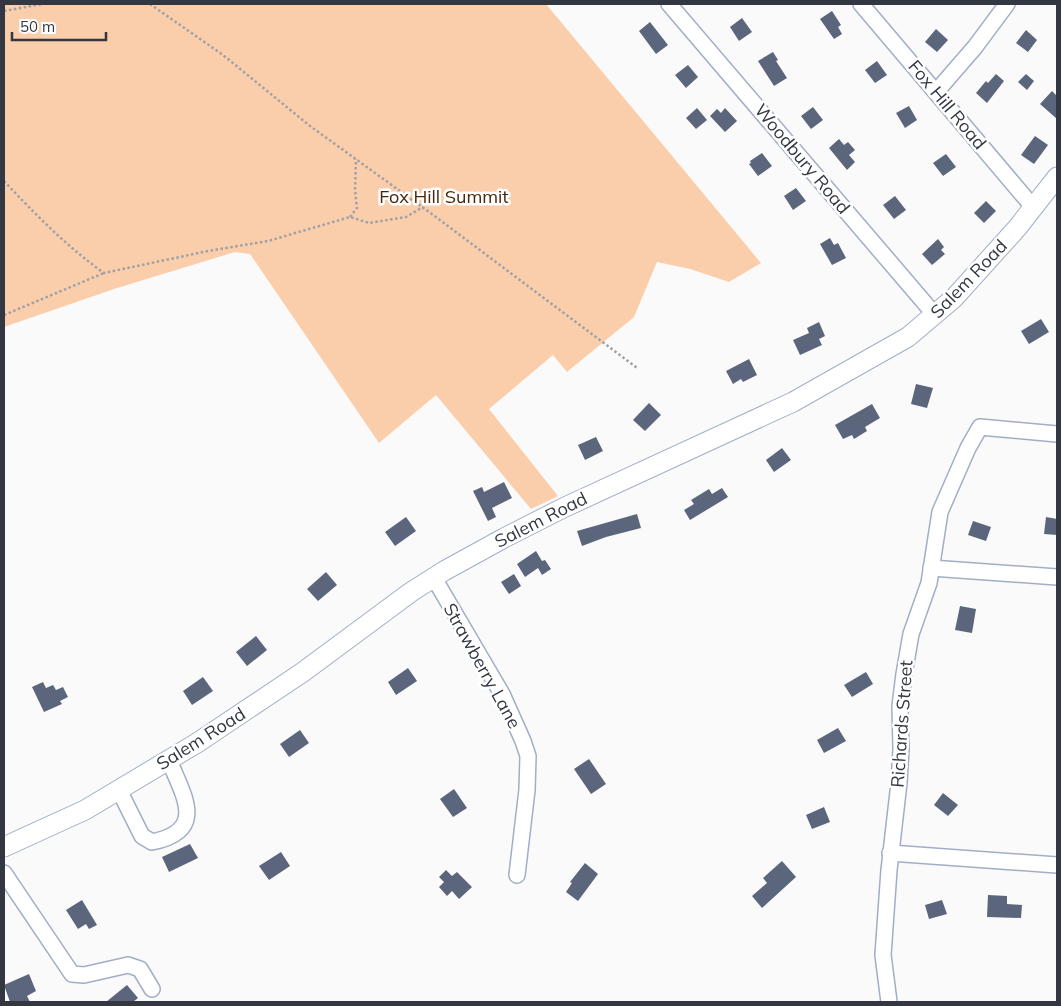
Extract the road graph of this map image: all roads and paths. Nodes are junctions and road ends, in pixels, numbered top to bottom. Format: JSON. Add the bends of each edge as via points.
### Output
{"nodes":[{"id":1,"x":42,"y":4,"type":"edge"},
{"id":2,"x":150,"y":4,"type":"edge"},
{"id":3,"x":669,"y":4,"type":"edge"},
{"id":4,"x":861,"y":4,"type":"edge"},
{"id":5,"x":1008,"y":4,"type":"edge"},
{"id":6,"x":4,"y":12,"type":"edge"},
{"id":7,"x":936,"y":92,"type":"junction"},
{"id":8,"x":356,"y":158,"type":"junction"},
{"id":9,"x":1057,"y":177,"type":"edge"},
{"id":10,"x":4,"y":180,"type":"edge"},
{"id":11,"x":423,"y":207,"type":"junction"},
{"id":12,"x":1033,"y":207,"type":"junction"},
{"id":13,"x":350,"y":217,"type":"junction"},
{"id":14,"x":104,"y":273,"type":"junction"},
{"id":15,"x":4,"y":315,"type":"edge"},
{"id":16,"x":935,"y":315,"type":"junction"},
{"id":17,"x":637,"y":368,"type":"dead end"},
{"id":18,"x":1057,"y":434,"type":"edge"},
{"id":19,"x":931,"y":568,"type":"junction"},
{"id":20,"x":1057,"y":577,"type":"edge"},
{"id":21,"x":434,"y":578,"type":"junction"},
{"id":22,"x":169,"y":760,"type":"junction"},
{"id":23,"x":119,"y":790,"type":"junction"},
{"id":24,"x":4,"y":847,"type":"edge"},
{"id":25,"x":890,"y":852,"type":"junction"},
{"id":26,"x":1057,"y":865,"type":"edge"},
{"id":27,"x":4,"y":873,"type":"edge"},
{"id":28,"x":517,"y":875,"type":"dead end"},
{"id":29,"x":152,"y":989,"type":"dead end"},
{"id":30,"x":889,"y":1002,"type":"edge"}],
"edges":[{"from":1,"to":6,"type":"path"},
{"from":2,"to":8,"type":"path","via":[[223,55],[310,126]]},
{"from":3,"to":16,"type":"street","name":"Woodbury Road"},
{"from":4,"to":7,"type":"street","name":"Fox Hill Road"},
{"from":5,"to":7,"type":"street"},
{"from":7,"to":12,"type":"street","name":"Fox Hill Road"},
{"from":8,"to":11,"type":"path"},
{"from":8,"to":13,"type":"path","via":[[358,208]]},
{"from":9,"to":12,"type":"main road","name":"Salem Road"},
{"from":10,"to":14,"type":"path","via":[[47,226]]},
{"from":11,"to":13,"type":"path","via":[[406,217],[369,223]]},
{"from":11,"to":17,"type":"path"},
{"from":12,"to":16,"type":"main road","name":"Salem Road","via":[[954,298]]},
{"from":13,"to":14,"type":"path","via":[[268,241]]},
{"from":14,"to":15,"type":"path"},
{"from":16,"to":21,"type":"main road","name":"Salem Road","via":[[908,337],[801,397],[571,504]]},
{"from":18,"to":19,"type":"street","name":"Richards Street","via":[[980,427],[940,512]]},
{"from":19,"to":20,"type":"street"},
{"from":19,"to":25,"type":"street","name":"Richards Street","via":[[911,634],[904,674],[900,706],[901,749]]},
{"from":21,"to":22,"type":"main road","name":"Salem Road","via":[[241,715]]},
{"from":21,"to":28,"type":"street","name":"Strawberry Lane","via":[[502,694],[528,756]]},
{"from":22,"to":23,"type":"main road","name":"Salem Road"},
{"from":22,"to":23,"type":"street","via":[[188,806],[187,821],[178,831],[152,842],[142,836]]},
{"from":23,"to":24,"type":"main road","name":"Salem Road","via":[[85,810]]},
{"from":25,"to":26,"type":"street"},
{"from":25,"to":30,"type":"street","name":"Richards Street","via":[[883,955]]},
{"from":27,"to":29,"type":"street","via":[[72,974],[84,975],[128,965],[140,969]]}]}
